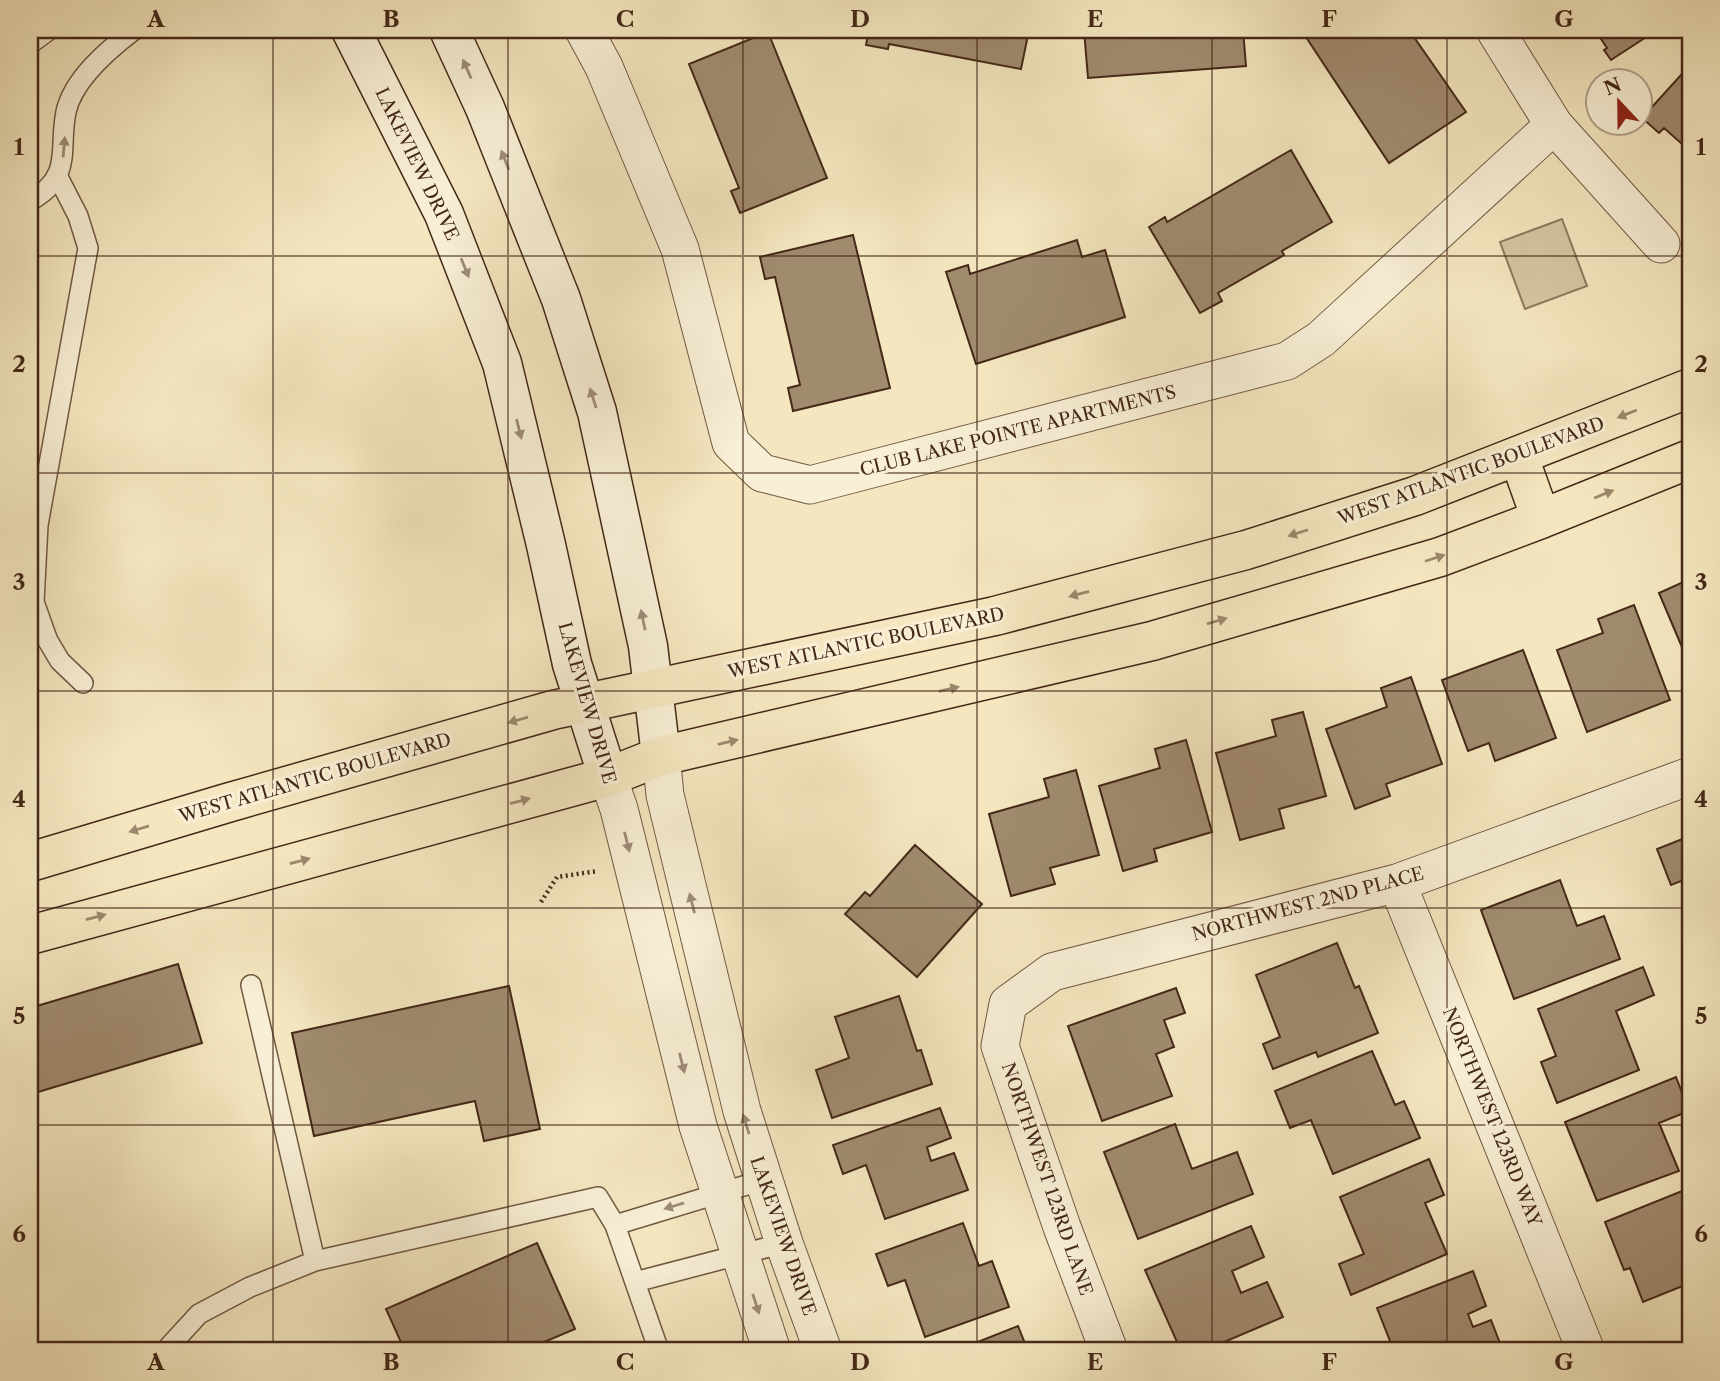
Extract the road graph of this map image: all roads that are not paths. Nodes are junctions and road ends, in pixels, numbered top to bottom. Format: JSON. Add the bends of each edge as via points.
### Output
{"nodes":[{"id":1,"x":49,"y":30,"type":"edge"},
{"id":2,"x":134,"y":30,"type":"edge"},
{"id":3,"x":351,"y":30,"type":"edge"},
{"id":4,"x":449,"y":30,"type":"edge"},
{"id":5,"x":584,"y":30,"type":"edge"},
{"id":6,"x":1495,"y":30,"type":"edge"},
{"id":7,"x":30,"y":44,"type":"edge"},
{"id":8,"x":1554,"y":125,"type":"junction"},
{"id":9,"x":57,"y":175,"type":"junction"},
{"id":10,"x":30,"y":201,"type":"edge"},
{"id":11,"x":1661,"y":244,"type":"dead end"},
{"id":12,"x":1690,"y":388,"type":"edge"},
{"id":13,"x":1519,"y":457,"type":"junction"},
{"id":14,"x":1690,"y":459,"type":"edge"},
{"id":15,"x":1541,"y":519,"type":"junction"},
{"id":16,"x":83,"y":683,"type":"dead end"},
{"id":17,"x":653,"y":687,"type":"junction"},
{"id":18,"x":585,"y":704,"type":"junction"},
{"id":19,"x":661,"y":756,"type":"junction"},
{"id":20,"x":1690,"y":776,"type":"edge"},
{"id":21,"x":608,"y":777,"type":"junction"},
{"id":22,"x":30,"y":862,"type":"edge"},
{"id":23,"x":1397,"y":883,"type":"junction"},
{"id":24,"x":30,"y":934,"type":"edge"},
{"id":25,"x":251,"y":985,"type":"dead end"},
{"id":26,"x":1008,"y":1004,"type":"joint"},
{"id":27,"x":763,"y":1180,"type":"junction"},
{"id":28,"x":719,"y":1192,"type":"junction"},
{"id":29,"x":615,"y":1225,"type":"junction"},
{"id":30,"x":784,"y":1243,"type":"junction"},
{"id":31,"x":740,"y":1255,"type":"junction"},
{"id":32,"x":315,"y":1261,"type":"junction"},
{"id":33,"x":635,"y":1282,"type":"junction"},
{"id":34,"x":166,"y":1351,"type":"edge"},
{"id":35,"x":659,"y":1351,"type":"edge"},
{"id":36,"x":772,"y":1351,"type":"edge"},
{"id":37,"x":823,"y":1351,"type":"edge"},
{"id":38,"x":1109,"y":1351,"type":"edge"},
{"id":39,"x":1586,"y":1351,"type":"edge"}],
"edges":[{"from":1,"to":7,"type":"lane"},
{"from":9,"to":2,"type":"lane","one_way":true,"via":[[64,156],[66,110],[86,72]]},
{"from":3,"to":18,"type":"street","name":"LAKEVIEW DRIVE","one_way":true,"via":[[444,214],[502,363]]},
{"from":17,"to":4,"type":"street","name":"LAKEVIEW DRIVE","one_way":true,"via":[[597,412],[561,299],[485,107]]},
{"from":5,"to":8,"type":"street","name":"CLUB LAKE POINTE APARTMENTS","via":[[680,249],[731,443],[762,473],[810,485],[1287,361],[1321,339]]},
{"from":6,"to":8,"type":"street"},
{"from":8,"to":11,"type":"street"},
{"from":9,"to":10,"type":"lane","via":[[44,193]]},
{"from":9,"to":16,"type":"lane","via":[[88,248],[38,525],[34,602],[48,642]]},
{"from":12,"to":13,"type":"main road","name":"WEST ATLANTIC BOULEVARD","one_way":true},
{"from":13,"to":15,"type":"main road"},
{"from":13,"to":17,"type":"main road","name":"WEST ATLANTIC BOULEVARD","one_way":true,"via":[[1246,550],[995,616]]},
{"from":15,"to":14,"type":"main road","one_way":true},
{"from":19,"to":15,"type":"main road","one_way":true,"via":[[1152,640],[1440,557]]},
{"from":17,"to":18,"type":"main road","name":"WEST ATLANTIC BOULEVARD"},
{"from":17,"to":19,"type":"street","name":"LAKEVIEW DRIVE"},
{"from":18,"to":21,"type":"street","name":"LAKEVIEW DRIVE"},
{"from":18,"to":22,"type":"main road","name":"WEST ATLANTIC BOULEVARD","one_way":true},
{"from":19,"to":21,"type":"main road"},
{"from":27,"to":19,"type":"street","name":"LAKEVIEW DRIVE","one_way":true,"via":[[668,808]]},
{"from":20,"to":23,"type":"street","name":"NORTHWEST 2ND PLACE"},
{"from":24,"to":21,"type":"main road","one_way":true},
{"from":21,"to":28,"type":"street","name":"LAKEVIEW DRIVE","one_way":true},
{"from":23,"to":26,"type":"street","name":"NORTHWEST 2ND PLACE","via":[[1052,972]]},
{"from":23,"to":39,"type":"street","name":"NORTHWEST 123RD WAY"},
{"from":25,"to":32,"type":"lane"},
{"from":26,"to":38,"type":"street","name":"NORTHWEST 123RD LANE","via":[[1000,1046]]},
{"from":27,"to":28,"type":"lane"},
{"from":27,"to":30,"type":"street","name":"LAKEVIEW DRIVE"},
{"from":28,"to":29,"type":"lane","one_way":true},
{"from":28,"to":31,"type":"street","name":"LAKEVIEW DRIVE"},
{"from":29,"to":32,"type":"lane","via":[[598,1197]]},
{"from":29,"to":33,"type":"lane"},
{"from":30,"to":31,"type":"lane"},
{"from":30,"to":37,"type":"street","name":"LAKEVIEW DRIVE"},
{"from":31,"to":33,"type":"lane"},
{"from":31,"to":36,"type":"street","name":"LAKEVIEW DRIVE","one_way":true},
{"from":32,"to":34,"type":"lane","via":[[199,1314]]},
{"from":33,"to":35,"type":"lane"}]}
